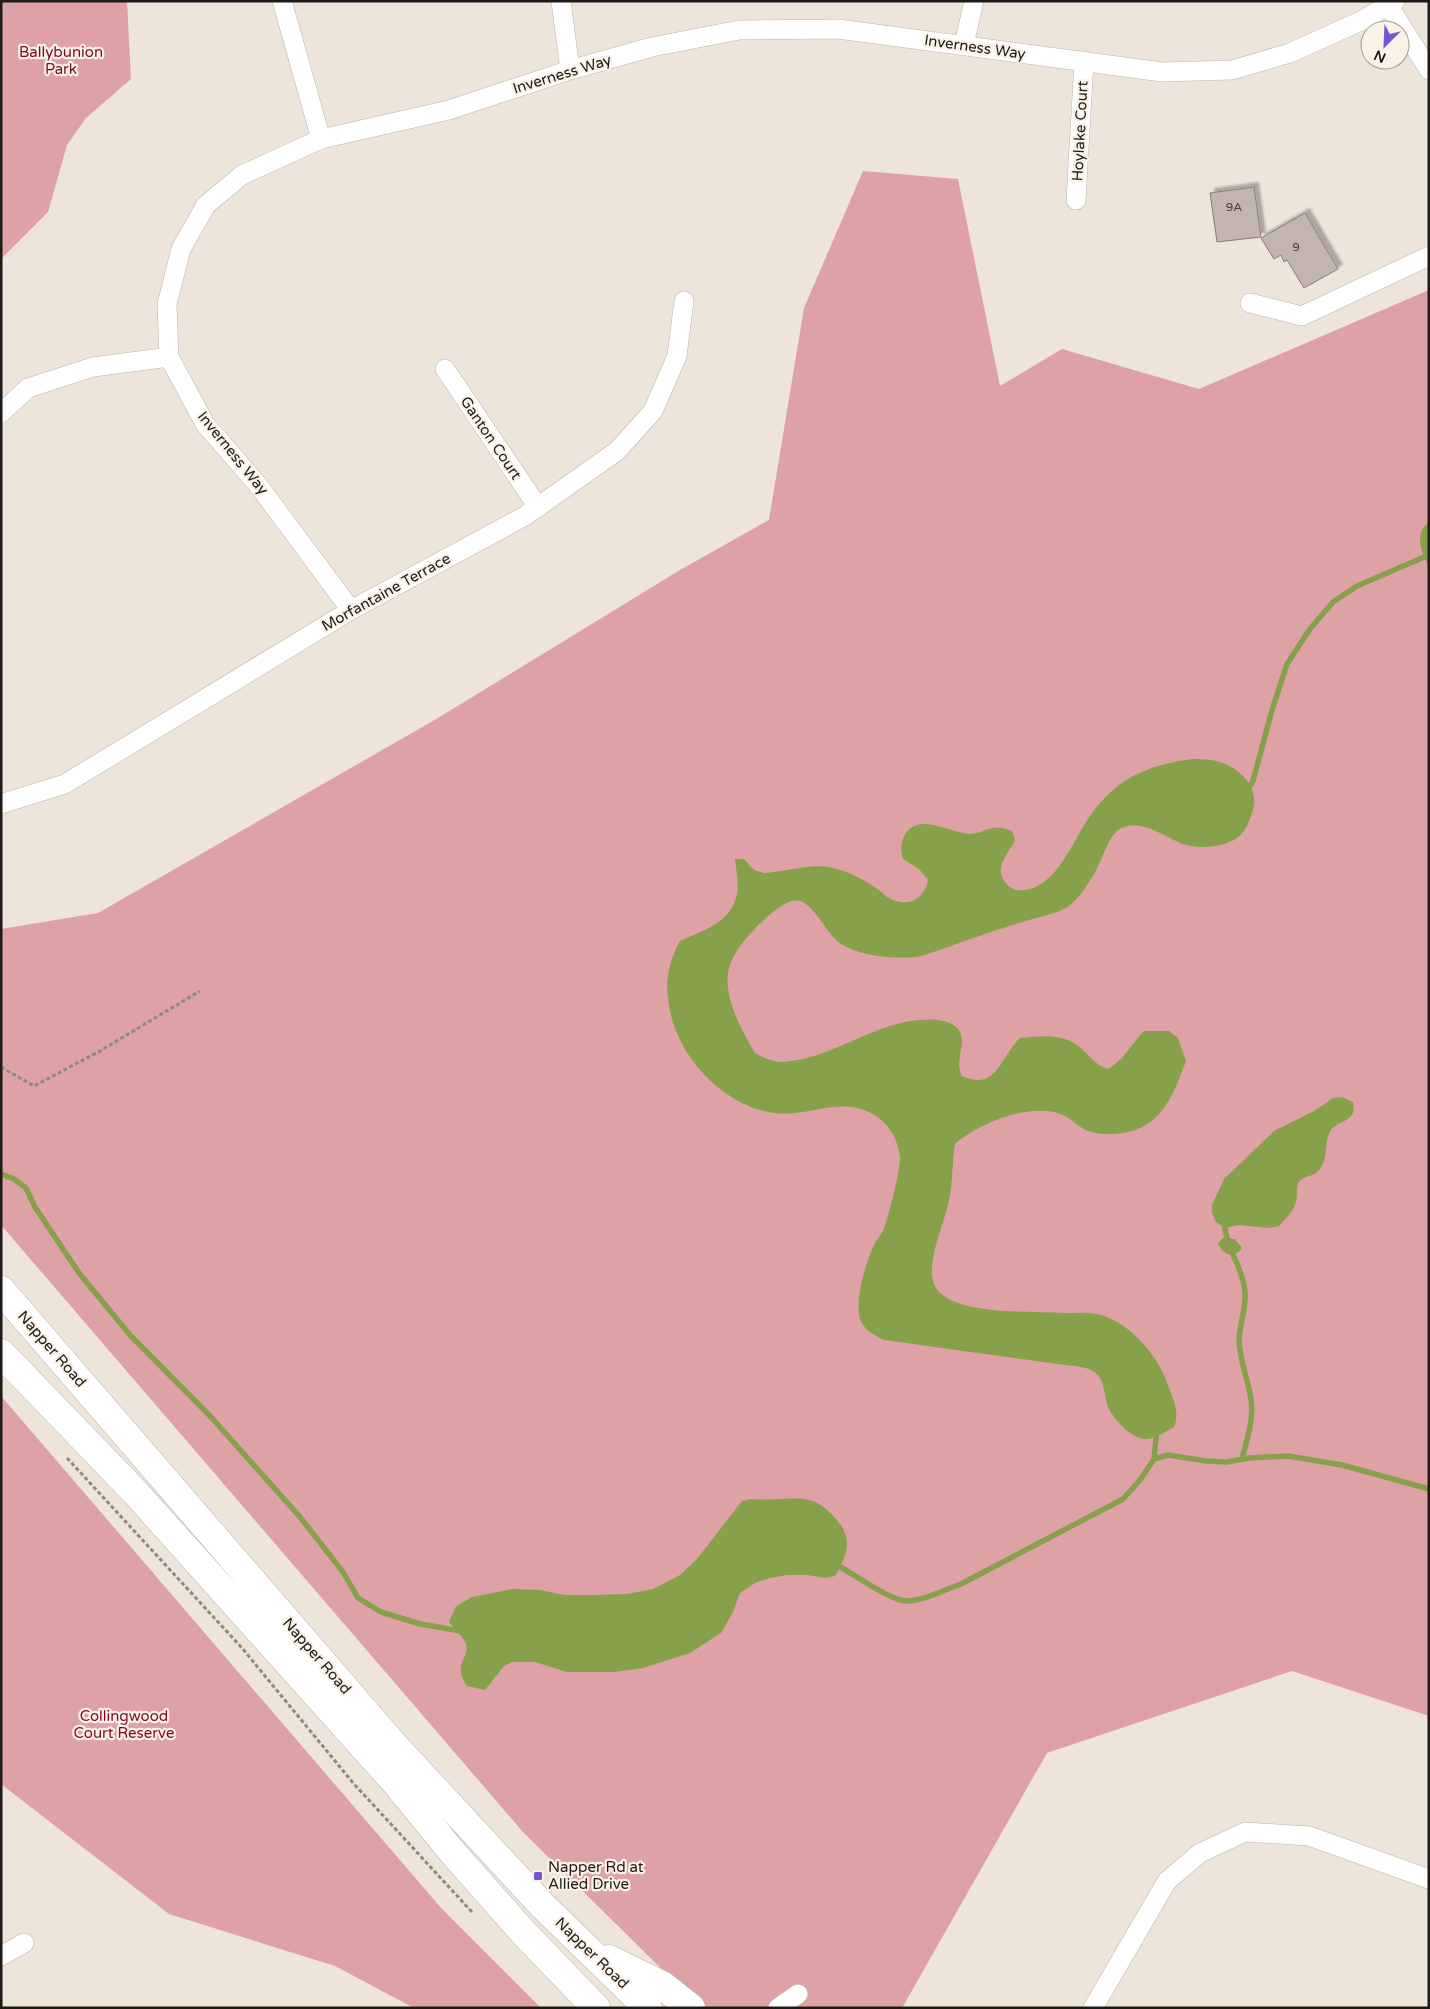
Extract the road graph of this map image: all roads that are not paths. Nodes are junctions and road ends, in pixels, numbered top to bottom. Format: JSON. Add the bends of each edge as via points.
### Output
{"nodes":[{"id":1,"x":282,"y":1,"type":"edge"},
{"id":2,"x":561,"y":1,"type":"edge"},
{"id":3,"x":974,"y":1,"type":"edge"},
{"id":4,"x":1392,"y":3,"type":"edge"},
{"id":5,"x":964,"y":45,"type":"junction"},
{"id":6,"x":1084,"y":61,"type":"junction"},
{"id":7,"x":570,"y":70,"type":"junction"},
{"id":8,"x":1429,"y":70,"type":"edge"},
{"id":9,"x":321,"y":139,"type":"junction"},
{"id":10,"x":1076,"y":200,"type":"dead end"},
{"id":11,"x":1429,"y":256,"type":"edge"},
{"id":12,"x":684,"y":301,"type":"dead end"},
{"id":13,"x":1250,"y":303,"type":"dead end"},
{"id":14,"x":169,"y":357,"type":"junction"},
{"id":15,"x":445,"y":369,"type":"dead end"},
{"id":16,"x":1,"y":413,"type":"edge"},
{"id":17,"x":538,"y":507,"type":"junction"},
{"id":18,"x":351,"y":610,"type":"junction"},
{"id":19,"x":1,"y":804,"type":"edge"},
{"id":20,"x":1,"y":1290,"type":"edge"},
{"id":21,"x":1,"y":1353,"type":"edge"},
{"id":22,"x":1429,"y":1879,"type":"edge"},
{"id":23,"x":24,"y":1943,"type":"dead end"},
{"id":24,"x":582,"y":1944,"type":"junction"},
{"id":25,"x":1,"y":1956,"type":"edge"},
{"id":26,"x":798,"y":1994,"type":"dead end"},
{"id":27,"x":596,"y":2008,"type":"edge"},
{"id":28,"x":648,"y":2008,"type":"edge"},
{"id":29,"x":691,"y":2008,"type":"edge"},
{"id":30,"x":778,"y":2008,"type":"edge"},
{"id":31,"x":1093,"y":2008,"type":"edge"}],
"edges":[{"from":1,"to":9,"type":"street"},
{"from":2,"to":7,"type":"street"},
{"from":3,"to":5,"type":"street"},
{"from":4,"to":6,"type":"street","name":"Inverness Way","via":[[1363,20],[1290,53],[1232,70],[1162,72]]},
{"from":4,"to":8,"type":"street"},
{"from":5,"to":6,"type":"street","name":"Inverness Way"},
{"from":5,"to":7,"type":"street","name":"Inverness Way","via":[[838,29],[739,30],[652,47]]},
{"from":6,"to":10,"type":"street","name":"Hoylake Court"},
{"from":7,"to":9,"type":"street","name":"Inverness Way","via":[[448,110]]},
{"from":9,"to":14,"type":"street","name":"Inverness Way","via":[[242,175],[206,205],[181,249],[167,304]]},
{"from":11,"to":13,"type":"street","via":[[1302,316]]},
{"from":12,"to":17,"type":"street","name":"Morfantaine Terrace","via":[[677,356],[653,411],[617,451]]},
{"from":14,"to":16,"type":"street","via":[[93,367],[28,388]]},
{"from":14,"to":18,"type":"street","name":"Inverness Way","via":[[205,424],[258,485]]},
{"from":15,"to":17,"type":"street","name":"Ganton Court"},
{"from":17,"to":18,"type":"street","name":"Morfantaine Terrace"},
{"from":18,"to":19,"type":"street","name":"Morfantaine Terrace","via":[[65,784]]},
{"from":20,"to":24,"type":"main road","name":"Napper Road","via":[[393,1744]]},
{"from":21,"to":27,"type":"main road","name":"Napper Road","via":[[135,1492],[388,1775],[454,1854]]},
{"from":22,"to":31,"type":"street","via":[[1309,1836],[1245,1832],[1200,1853],[1167,1881]]},
{"from":23,"to":25,"type":"street"},
{"from":24,"to":28,"type":"main road","name":"Napper Road"},
{"from":24,"to":29,"type":"main road","via":[[662,1986]]},
{"from":26,"to":30,"type":"street"}]}
